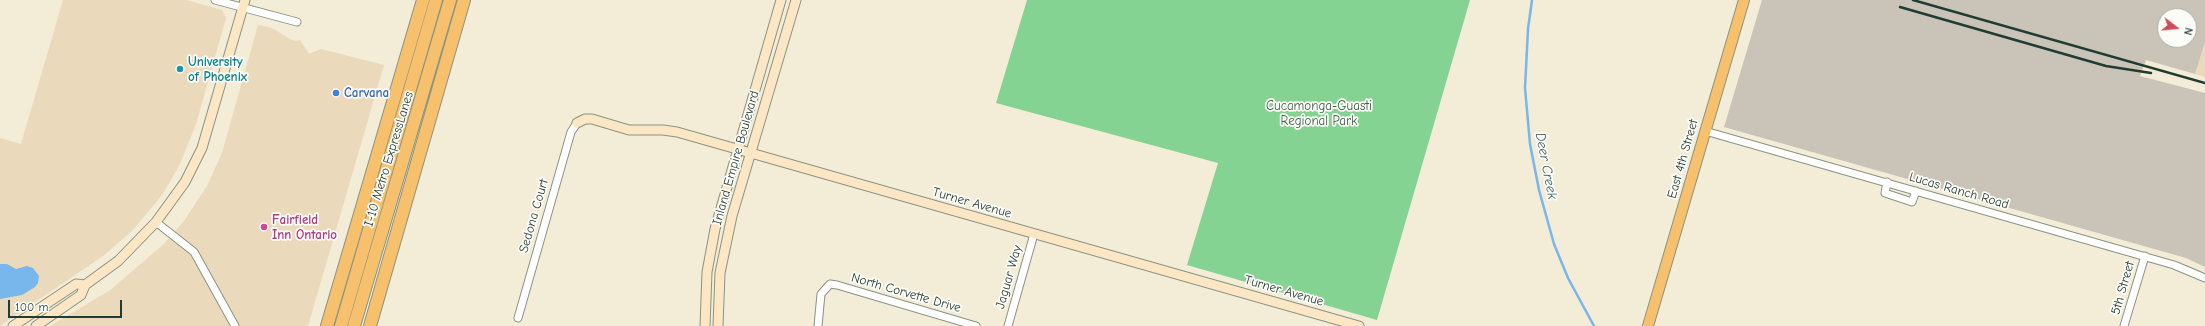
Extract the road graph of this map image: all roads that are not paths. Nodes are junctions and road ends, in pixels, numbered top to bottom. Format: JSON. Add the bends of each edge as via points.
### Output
{"nodes":[{"id":1,"x":215,"y":0,"type":"edge"},
{"id":2,"x":423,"y":0,"type":"edge"},
{"id":3,"x":436,"y":0,"type":"edge"},
{"id":4,"x":450,"y":0,"type":"edge"},
{"id":5,"x":464,"y":0,"type":"edge"},
{"id":6,"x":781,"y":0,"type":"edge"},
{"id":7,"x":796,"y":0,"type":"edge"},
{"id":8,"x":1744,"y":0,"type":"edge"},
{"id":9,"x":244,"y":4,"type":"edge"},
{"id":10,"x":297,"y":22,"type":"dead end"},
{"id":11,"x":577,"y":123,"type":"joint"},
{"id":12,"x":1705,"y":130,"type":"junction"},
{"id":13,"x":737,"y":149,"type":"junction"},
{"id":14,"x":750,"y":152,"type":"junction"},
{"id":15,"x":1887,"y":182,"type":"junction"},
{"id":16,"x":1916,"y":191,"type":"junction"},
{"id":17,"x":156,"y":222,"type":"junction"},
{"id":18,"x":1034,"y":234,"type":"junction"},
{"id":19,"x":2144,"y":256,"type":"junction"},
{"id":20,"x":2205,"y":278,"type":"edge"},
{"id":21,"x":86,"y":285,"type":"junction"},
{"id":22,"x":518,"y":318,"type":"dead end"},
{"id":23,"x":13,"y":326,"type":"edge"},
{"id":24,"x":36,"y":326,"type":"edge"},
{"id":25,"x":235,"y":326,"type":"edge"},
{"id":26,"x":327,"y":326,"type":"edge"},
{"id":27,"x":341,"y":326,"type":"edge"},
{"id":28,"x":354,"y":326,"type":"edge"},
{"id":29,"x":370,"y":326,"type":"edge"},
{"id":30,"x":705,"y":326,"type":"edge"},
{"id":31,"x":718,"y":326,"type":"edge"},
{"id":32,"x":818,"y":326,"type":"edge"},
{"id":33,"x":976,"y":326,"type":"edge"},
{"id":34,"x":1008,"y":326,"type":"edge"},
{"id":35,"x":1359,"y":326,"type":"edge"},
{"id":36,"x":1648,"y":326,"type":"edge"},
{"id":37,"x":2124,"y":326,"type":"edge"}],
"edges":[{"from":1,"to":9,"type":"street"},
{"from":2,"to":26,"type":"highway"},
{"from":3,"to":27,"type":"highway","name":"I-10 Metro ExpressLanes"},
{"from":4,"to":28,"type":"highway","name":"I-10 Metro ExpressLanes"},
{"from":5,"to":29,"type":"highway"},
{"from":6,"to":13,"type":"main road","name":"Inland Empire Boulevard"},
{"from":7,"to":14,"type":"main road","name":"Inland Empire Boulevard"},
{"from":8,"to":12,"type":"main road","name":"East 4th Street"},
{"from":9,"to":10,"type":"street"},
{"from":9,"to":17,"type":"main road","via":[[202,148],[185,182]]},
{"from":11,"to":13,"type":"main road","name":"Turner Avenue","via":[[592,119],[629,130],[663,130]]},
{"from":11,"to":22,"type":"street","name":"Sedona Court","via":[[571,132]]},
{"from":12,"to":15,"type":"street","name":"Lucas Ranch Road"},
{"from":12,"to":36,"type":"main road","name":"East 4th Street"},
{"from":13,"to":14,"type":"main road","name":"Turner Avenue"},
{"from":13,"to":30,"type":"main road","name":"Inland Empire Boulevard","via":[[711,247],[707,272]]},
{"from":14,"to":18,"type":"main road","name":"Turner Avenue"},
{"from":14,"to":31,"type":"main road","name":"Inland Empire Boulevard","via":[[720,273]]},
{"from":15,"to":16,"type":"street","name":"Lucas Ranch Road"},
{"from":15,"to":16,"type":"street","via":[[1885,193],[1912,202]]},
{"from":16,"to":19,"type":"street","name":"Lucas Ranch Road"},
{"from":17,"to":21,"type":"main road","via":[[118,261]]},
{"from":17,"to":25,"type":"street","via":[[194,252]]},
{"from":18,"to":34,"type":"street","name":"Jaguar Way"},
{"from":18,"to":35,"type":"main road","name":"Turner Avenue"},
{"from":19,"to":20,"type":"street","name":"Lucas Ranch Road"},
{"from":19,"to":37,"type":"street","name":"5th Street"},
{"from":21,"to":23,"type":"main road","via":[[76,284]]},
{"from":21,"to":24,"type":"main road","via":[[81,295]]},
{"from":32,"to":33,"type":"street","name":"North Corvette Drive","via":[[821,294],[830,284]]}]}
